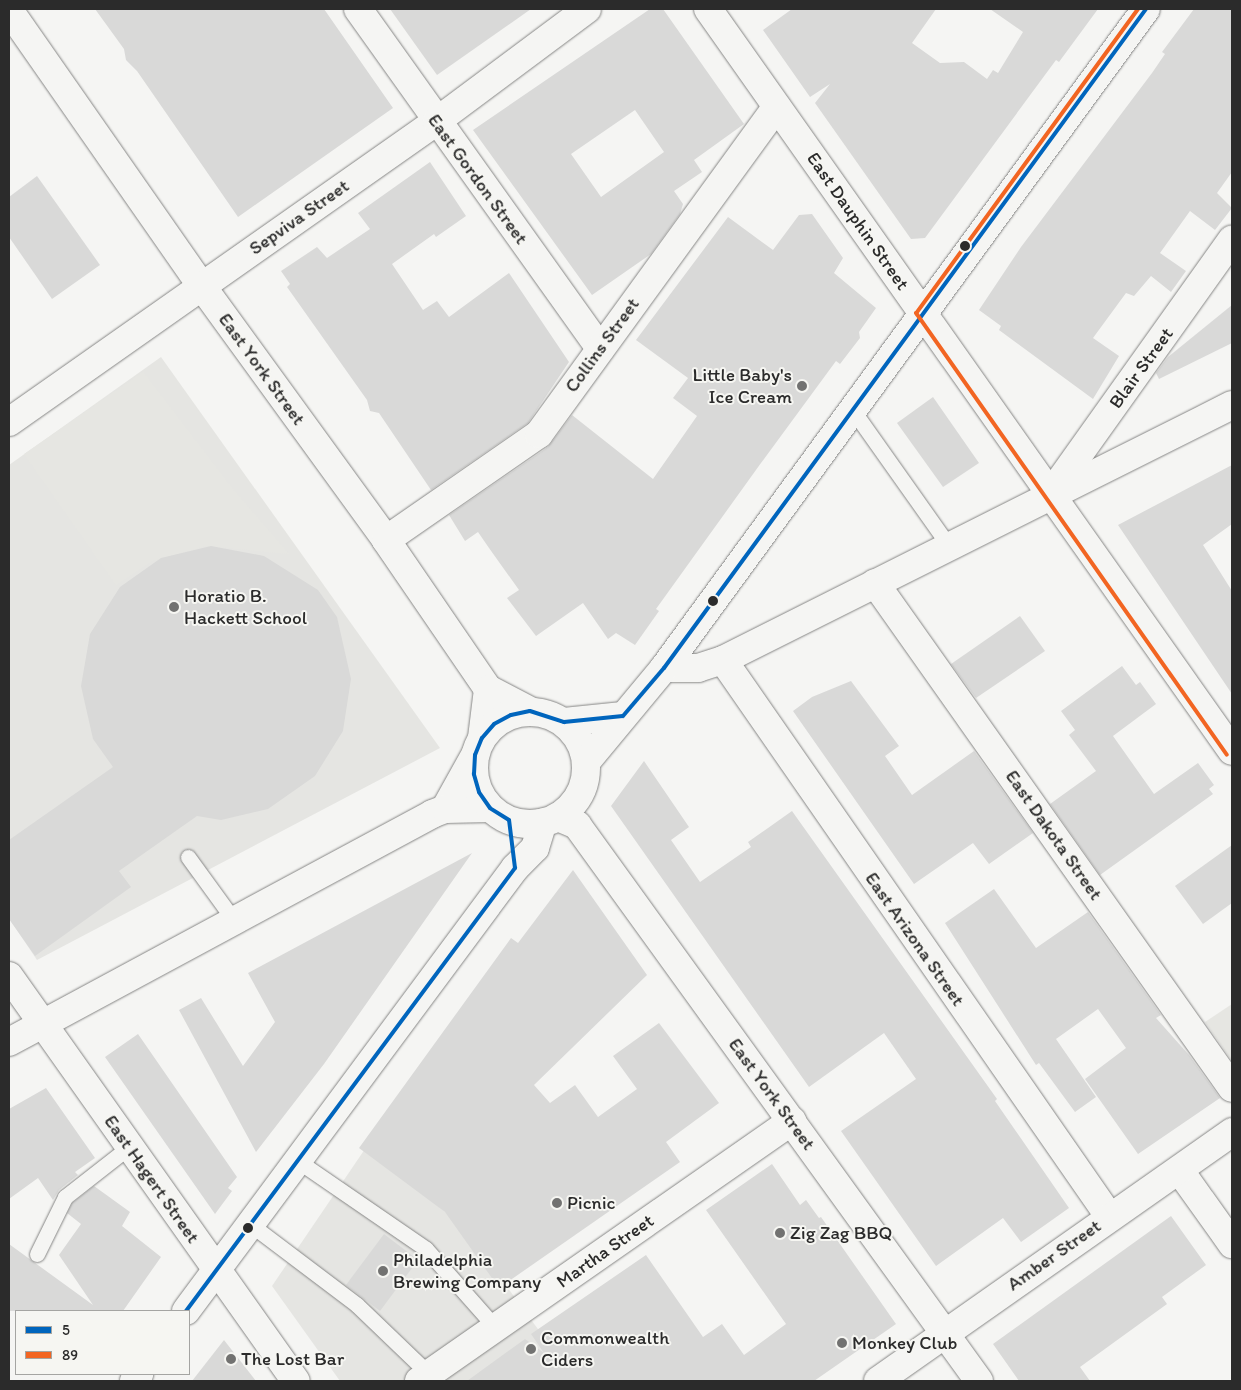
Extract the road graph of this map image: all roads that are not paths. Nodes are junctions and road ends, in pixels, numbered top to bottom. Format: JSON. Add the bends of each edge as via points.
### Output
{"nodes":[{"id":1,"x":358,"y":9,"type":"edge"},
{"id":2,"x":587,"y":9,"type":"edge"},
{"id":3,"x":708,"y":9,"type":"edge"},
{"id":4,"x":1146,"y":9,"type":"edge"},
{"id":5,"x":9,"y":10,"type":"edge"},
{"id":6,"x":777,"y":107,"type":"junction"},
{"id":7,"x":437,"y":121,"type":"junction"},
{"id":8,"x":1232,"y":240,"type":"edge"},
{"id":9,"x":201,"y":286,"type":"junction"},
{"id":10,"x":922,"y":312,"type":"junction"},
{"id":11,"x":600,"y":348,"type":"junction"},
{"id":12,"x":1232,"y":405,"type":"edge"},
{"id":13,"x":852,"y":408,"type":"junction"},
{"id":14,"x":9,"y":422,"type":"edge"},
{"id":15,"x":1050,"y":495,"type":"junction"},
{"id":16,"x":386,"y":540,"type":"junction"},
{"id":17,"x":949,"y":546,"type":"junction"},
{"id":18,"x":876,"y":583,"type":"junction"},
{"id":19,"x":724,"y":660,"type":"junction"},
{"id":20,"x":664,"y":668,"type":"junction"},
{"id":21,"x":488,"y":689,"type":"junction"},
{"id":22,"x":530,"y":711,"type":"junction"},
{"id":23,"x":623,"y":716,"type":"junction"},
{"id":24,"x":564,"y":722,"type":"junction"},
{"id":25,"x":478,"y":747,"type":"junction"},
{"id":26,"x":1232,"y":751,"type":"edge"},
{"id":27,"x":586,"y":762,"type":"junction"},
{"id":28,"x":445,"y":809,"type":"junction"},
{"id":29,"x":500,"y":814,"type":"junction"},
{"id":30,"x":550,"y":820,"type":"junction"},
{"id":31,"x":188,"y":857,"type":"dead end"},
{"id":32,"x":515,"y":868,"type":"junction"},
{"id":33,"x":233,"y":919,"type":"junction"},
{"id":34,"x":9,"y":976,"type":"edge"},
{"id":35,"x":42,"y":1022,"type":"junction"},
{"id":36,"x":9,"y":1042,"type":"edge"},
{"id":37,"x":1232,"y":1088,"type":"edge"},
{"id":38,"x":792,"y":1121,"type":"junction"},
{"id":39,"x":1232,"y":1132,"type":"edge"},
{"id":40,"x":130,"y":1146,"type":"junction"},
{"id":41,"x":298,"y":1160,"type":"junction"},
{"id":42,"x":1180,"y":1170,"type":"junction"},
{"id":43,"x":1109,"y":1216,"type":"junction"},
{"id":44,"x":250,"y":1224,"type":"junction"},
{"id":45,"x":1232,"y":1244,"type":"edge"},
{"id":46,"x":37,"y":1254,"type":"dead end"},
{"id":47,"x":216,"y":1269,"type":"junction"},
{"id":48,"x":187,"y":1310,"type":"edge"},
{"id":49,"x":496,"y":1328,"type":"junction"},
{"id":50,"x":945,"y":1334,"type":"junction"},
{"id":51,"x":424,"y":1378,"type":"edge"},
{"id":52,"x":296,"y":1381,"type":"edge"},
{"id":53,"x":878,"y":1381,"type":"edge"},
{"id":54,"x":978,"y":1381,"type":"edge"}],
"edges":[{"from":1,"to":7,"type":"street","name":"East Gordon Street"},
{"from":2,"to":7,"type":"street","name":"Sepviva Street"},
{"from":3,"to":6,"type":"street","name":"East Dauphin Street"},
{"from":4,"to":10,"type":"street"},
{"from":5,"to":9,"type":"street","name":"East York Street"},
{"from":6,"to":10,"type":"street","name":"East Dauphin Street"},
{"from":6,"to":11,"type":"street","name":"Collins Street"},
{"from":7,"to":9,"type":"street","name":"Sepviva Street"},
{"from":7,"to":11,"type":"street","name":"East Gordon Street"},
{"from":8,"to":15,"type":"street","name":"Blair Street"},
{"from":9,"to":14,"type":"street","name":"Sepviva Street"},
{"from":9,"to":16,"type":"street","name":"East York Street"},
{"from":10,"to":13,"type":"street"},
{"from":10,"to":15,"type":"street","name":"East Dauphin Street"},
{"from":11,"to":16,"type":"street","name":"Collins Street","via":[[539,434]]},
{"from":12,"to":15,"type":"street"},
{"from":13,"to":17,"type":"lane"},
{"from":13,"to":20,"type":"street"},
{"from":15,"to":17,"type":"street"},
{"from":15,"to":26,"type":"street","name":"East Dauphin Street"},
{"from":16,"to":21,"type":"street","name":"East York Street"},
{"from":17,"to":18,"type":"street"},
{"from":18,"to":19,"type":"street"},
{"from":18,"to":37,"type":"street","name":"East Dakota Street"},
{"from":19,"to":20,"type":"street","via":[[698,668]]},
{"from":19,"to":43,"type":"street","name":"East Arizona Street"},
{"from":20,"to":23,"type":"street"},
{"from":21,"to":22,"type":"street","name":"East York Street"},
{"from":21,"to":25,"type":"street"},
{"from":22,"to":24,"type":"street"},
{"from":22,"to":25,"type":"street","via":[[511,714],[494,724]]},
{"from":23,"to":24,"type":"street"},
{"from":23,"to":27,"type":"street"},
{"from":24,"to":27,"type":"street","via":[[579,740]]},
{"from":25,"to":28,"type":"street"},
{"from":25,"to":29,"type":"street","via":[[474,774],[479,792]]},
{"from":27,"to":30,"type":"street","via":[[585,783],[574,803]]},
{"from":28,"to":29,"type":"street"},
{"from":28,"to":33,"type":"street"},
{"from":29,"to":30,"type":"street","via":[[526,824]]},
{"from":29,"to":32,"type":"street"},
{"from":30,"to":32,"type":"street","via":[[535,848]]},
{"from":30,"to":38,"type":"street","name":"East York Street","via":[[577,825]]},
{"from":31,"to":33,"type":"lane"},
{"from":32,"to":41,"type":"street"},
{"from":33,"to":35,"type":"street"},
{"from":34,"to":35,"type":"street","name":"East Hagert Street"},
{"from":35,"to":36,"type":"street"},
{"from":35,"to":40,"type":"street","name":"East Hagert Street"},
{"from":38,"to":49,"type":"street","name":"Martha Street"},
{"from":38,"to":50,"type":"street","name":"East York Street"},
{"from":39,"to":42,"type":"street","name":"Amber Street"},
{"from":40,"to":46,"type":"lane","via":[[65,1197]]},
{"from":40,"to":47,"type":"street","name":"East Hagert Street"},
{"from":41,"to":44,"type":"street"},
{"from":41,"to":49,"type":"lane","via":[[426,1249]]},
{"from":42,"to":43,"type":"street","name":"Amber Street"},
{"from":42,"to":45,"type":"street"},
{"from":43,"to":50,"type":"street","name":"Amber Street"},
{"from":44,"to":47,"type":"street"},
{"from":44,"to":51,"type":"lane","via":[[357,1305]]},
{"from":47,"to":48,"type":"street"},
{"from":47,"to":52,"type":"street","name":"East Hagert Street"},
{"from":49,"to":51,"type":"street","name":"Martha Street"},
{"from":50,"to":53,"type":"street","name":"Amber Street"},
{"from":50,"to":54,"type":"street","name":"East York Street"}]}
